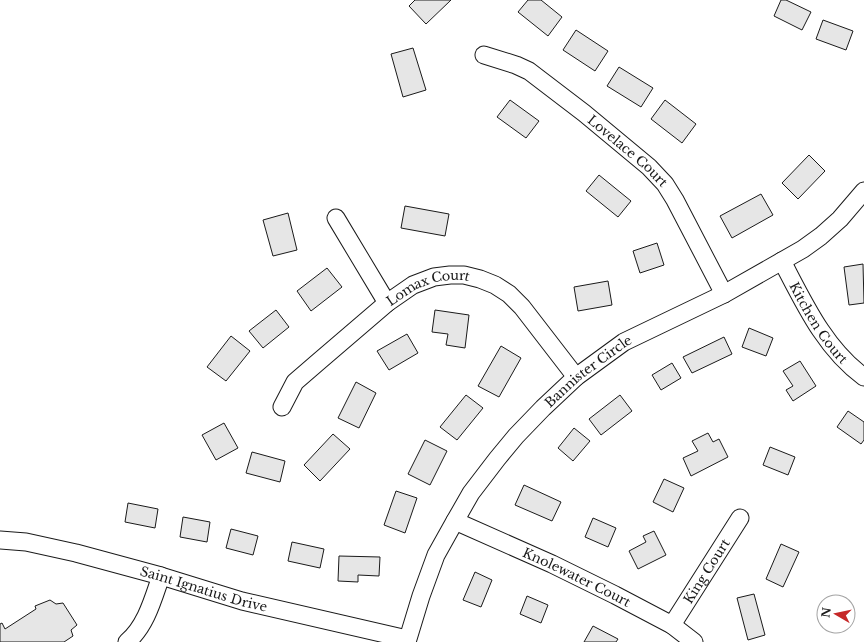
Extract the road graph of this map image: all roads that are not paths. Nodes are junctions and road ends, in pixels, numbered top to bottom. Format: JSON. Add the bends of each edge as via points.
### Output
{"nodes":[{"id":1,"x":484,"y":55,"type":"dead end"},
{"id":2,"x":864,"y":191,"type":"edge"},
{"id":3,"x":336,"y":218,"type":"dead end"},
{"id":4,"x":782,"y":261,"type":"junction"},
{"id":5,"x":724,"y":294,"type":"junction"},
{"id":6,"x":387,"y":304,"type":"junction"},
{"id":7,"x":576,"y":377,"type":"junction"},
{"id":8,"x":864,"y":378,"type":"edge"},
{"id":9,"x":282,"y":407,"type":"dead end"},
{"id":10,"x":740,"y":518,"type":"dead end"},
{"id":11,"x":455,"y":521,"type":"junction"},
{"id":12,"x":0,"y":540,"type":"edge"},
{"id":13,"x":161,"y":576,"type":"junction"},
{"id":14,"x":672,"y":625,"type":"junction"},
{"id":15,"x":407,"y":640,"type":"edge"},
{"id":16,"x":127,"y":642,"type":"edge"},
{"id":17,"x":694,"y":642,"type":"edge"}],
"edges":[{"from":1,"to":5,"type":"street","name":"Lovelace Court","via":[[529,71],[584,112],[649,167],[665,184],[675,200]]},
{"from":2,"to":4,"type":"street","name":"Bannister Circle","via":[[821,236]]},
{"from":3,"to":6,"type":"street"},
{"from":4,"to":5,"type":"street","name":"Bannister Circle"},
{"from":4,"to":8,"type":"street","name":"Kitchen Court","via":[[804,304],[832,348]]},
{"from":5,"to":7,"type":"street","name":"Bannister Circle","via":[[624,342]]},
{"from":6,"to":7,"type":"street","name":"Lomax Court","via":[[413,285],[434,277],[464,275],[480,278],[509,294],[522,307]]},
{"from":6,"to":9,"type":"street","name":"Lomax Court","via":[[295,382]]},
{"from":7,"to":11,"type":"street","name":"Bannister Circle","via":[[543,408],[497,459],[471,492]]},
{"from":10,"to":14,"type":"street","name":"King Court"},
{"from":11,"to":14,"type":"street","name":"Knolewater Court","via":[[559,568]]},
{"from":11,"to":15,"type":"street","name":"Bannister Circle","via":[[436,555]]},
{"from":12,"to":13,"type":"street","name":"Saint Ignatius Drive","via":[[26,542],[76,553]]},
{"from":13,"to":15,"type":"street","name":"Saint Ignatius Drive","via":[[242,601]]},
{"from":13,"to":16,"type":"street","via":[[141,626]]},
{"from":14,"to":17,"type":"street","name":"Knolewater Court"}]}
